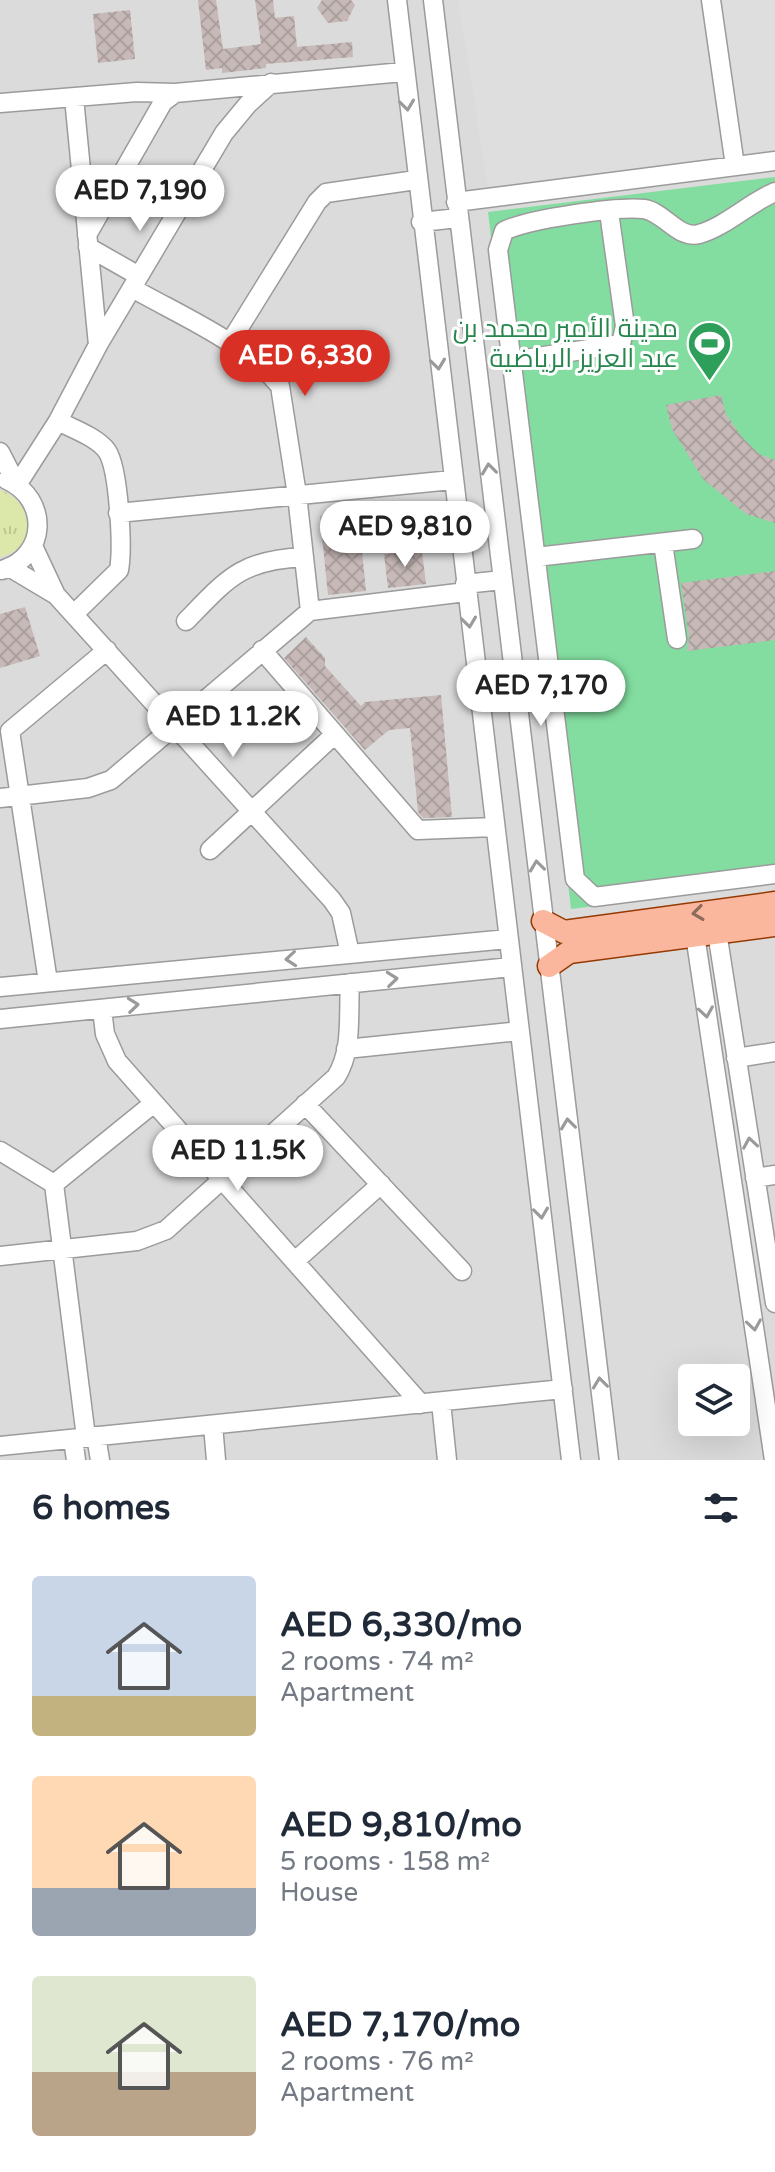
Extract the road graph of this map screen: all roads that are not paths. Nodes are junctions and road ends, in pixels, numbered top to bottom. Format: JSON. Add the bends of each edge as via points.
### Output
{"nodes":[{"id":1,"x":397,"y":0,"type":"edge"},
{"id":2,"x":433,"y":0,"type":"edge"},
{"id":3,"x":711,"y":0,"type":"edge"},
{"id":4,"x":403,"y":72,"type":"junction"},
{"id":5,"x":271,"y":83,"type":"junction"},
{"id":6,"x":175,"y":93,"type":"junction"},
{"id":7,"x":0,"y":103,"type":"edge"},
{"id":8,"x":75,"y":108,"type":"dead end"},
{"id":9,"x":775,"y":161,"type":"edge"},
{"id":10,"x":735,"y":166,"type":"junction"},
{"id":11,"x":416,"y":180,"type":"junction"},
{"id":12,"x":775,"y":192,"type":"edge"},
{"id":13,"x":457,"y":210,"type":"junction"},
{"id":14,"x":609,"y":212,"type":"junction"},
{"id":15,"x":421,"y":222,"type":"junction"},
{"id":16,"x":88,"y":241,"type":"junction"},
{"id":17,"x":136,"y":282,"type":"junction"},
{"id":18,"x":229,"y":344,"type":"junction"},
{"id":19,"x":98,"y":345,"type":"junction"},
{"id":20,"x":512,"y":361,"type":"junction"},
{"id":21,"x":58,"y":421,"type":"junction"},
{"id":22,"x":0,"y":452,"type":"edge"},
{"id":23,"x":452,"y":480,"type":"junction"},
{"id":24,"x":9,"y":481,"type":"edge"},
{"id":25,"x":297,"y":495,"type":"junction"},
{"id":26,"x":118,"y":513,"type":"junction"},
{"id":27,"x":693,"y":539,"type":"dead end"},
{"id":28,"x":663,"y":543,"type":"junction"},
{"id":29,"x":33,"y":546,"type":"junction"},
{"id":30,"x":304,"y":557,"type":"junction"},
{"id":31,"x":536,"y":557,"type":"junction"},
{"id":32,"x":4,"y":569,"type":"edge"},
{"id":33,"x":502,"y":580,"type":"junction"},
{"id":34,"x":465,"y":588,"type":"junction"},
{"id":35,"x":56,"y":595,"type":"junction"},
{"id":36,"x":310,"y":611,"type":"junction"},
{"id":37,"x":74,"y":614,"type":"junction"},
{"id":38,"x":186,"y":621,"type":"dead end"},
{"id":39,"x":677,"y":639,"type":"dead end"},
{"id":40,"x":107,"y":650,"type":"junction"},
{"id":41,"x":262,"y":650,"type":"junction"},
{"id":42,"x":175,"y":725,"type":"junction"},
{"id":43,"x":5,"y":728,"type":"edge"},
{"id":44,"x":335,"y":734,"type":"junction"},
{"id":45,"x":9,"y":797,"type":"edge"},
{"id":46,"x":250,"y":809,"type":"junction"},
{"id":47,"x":494,"y":827,"type":"junction"},
{"id":48,"x":210,"y":850,"type":"dead end"},
{"id":49,"x":775,"y":874,"type":"edge"},
{"id":50,"x":775,"y":903,"type":"edge"},
{"id":51,"x":543,"y":921,"type":"junction"},
{"id":52,"x":775,"y":925,"type":"edge"},
{"id":53,"x":706,"y":934,"type":"junction"},
{"id":54,"x":508,"y":939,"type":"junction"},
{"id":55,"x":350,"y":954,"type":"junction"},
{"id":56,"x":549,"y":966,"type":"junction"},
{"id":57,"x":511,"y":967,"type":"junction"},
{"id":58,"x":70,"y":980,"type":"junction"},
{"id":59,"x":48,"y":982,"type":"junction"},
{"id":60,"x":350,"y":983,"type":"junction"},
{"id":61,"x":0,"y":987,"type":"edge"},
{"id":62,"x":102,"y":1009,"type":"junction"},
{"id":63,"x":73,"y":1012,"type":"junction"},
{"id":64,"x":0,"y":1019,"type":"edge"},
{"id":65,"x":519,"y":1031,"type":"junction"},
{"id":66,"x":346,"y":1049,"type":"junction"},
{"id":67,"x":775,"y":1052,"type":"edge"},
{"id":68,"x":736,"y":1058,"type":"junction"},
{"id":69,"x":154,"y":1103,"type":"junction"},
{"id":70,"x":305,"y":1104,"type":"junction"},
{"id":71,"x":0,"y":1151,"type":"edge"},
{"id":72,"x":775,"y":1175,"type":"edge"},
{"id":73,"x":755,"y":1178,"type":"junction"},
{"id":74,"x":222,"y":1179,"type":"junction"},
{"id":75,"x":54,"y":1184,"type":"junction"},
{"id":76,"x":381,"y":1184,"type":"junction"},
{"id":77,"x":62,"y":1249,"type":"junction"},
{"id":78,"x":0,"y":1256,"type":"edge"},
{"id":79,"x":295,"y":1261,"type":"junction"},
{"id":80,"x":770,"y":1270,"type":"junction"},
{"id":81,"x":462,"y":1271,"type":"dead end"},
{"id":82,"x":746,"y":1273,"type":"junction"},
{"id":83,"x":775,"y":1303,"type":"edge"},
{"id":84,"x":563,"y":1389,"type":"junction"},
{"id":85,"x":441,"y":1402,"type":"junction"},
{"id":86,"x":421,"y":1404,"type":"junction"},
{"id":87,"x":213,"y":1425,"type":"junction"},
{"id":88,"x":85,"y":1438,"type":"junction"},
{"id":89,"x":0,"y":1446,"type":"edge"},
{"id":90,"x":76,"y":1460,"type":"edge"},
{"id":91,"x":100,"y":1460,"type":"edge"},
{"id":92,"x":216,"y":1460,"type":"edge"},
{"id":93,"x":447,"y":1460,"type":"edge"},
{"id":94,"x":571,"y":1460,"type":"edge"},
{"id":95,"x":609,"y":1460,"type":"edge"},
{"id":96,"x":774,"y":1460,"type":"edge"}],
"edges":[{"from":1,"to":4,"type":"street"},
{"from":2,"to":13,"type":"street"},
{"from":3,"to":10,"type":"street"},
{"from":4,"to":5,"type":"street"},
{"from":4,"to":11,"type":"street","one_way":true},
{"from":5,"to":6,"type":"street"},
{"from":5,"to":17,"type":"street","via":[[224,133]]},
{"from":6,"to":7,"type":"street"},
{"from":6,"to":16,"type":"street","via":[[163,102]]},
{"from":8,"to":16,"type":"street"},
{"from":9,"to":10,"type":"street"},
{"from":10,"to":13,"type":"street"},
{"from":11,"to":15,"type":"street"},
{"from":11,"to":18,"type":"street","via":[[326,193]]},
{"from":12,"to":14,"type":"street","via":[[698,235],[682,232],[653,211]]},
{"from":13,"to":15,"type":"street"},
{"from":33,"to":13,"type":"street","one_way":true},
{"from":14,"to":20,"type":"street","via":[[528,222],[504,231],[498,250]]},
{"from":14,"to":20,"type":"street","via":[[625,326],[621,344]]},
{"from":15,"to":23,"type":"street","one_way":true},
{"from":16,"to":17,"type":"street"},
{"from":16,"to":19,"type":"street"},
{"from":17,"to":18,"type":"street"},
{"from":17,"to":19,"type":"street"},
{"from":18,"to":25,"type":"street","via":[[280,386]]},
{"from":19,"to":21,"type":"street"},
{"from":20,"to":31,"type":"street"},
{"from":21,"to":24,"type":"street"},
{"from":21,"to":26,"type":"street","via":[[106,450]]},
{"from":22,"to":24,"type":"street"},
{"from":23,"to":25,"type":"street"},
{"from":23,"to":34,"type":"street"},
{"from":24,"to":29,"type":"street","via":[[36,508],[39,524]]},
{"from":25,"to":26,"type":"street"},
{"from":25,"to":30,"type":"street"},
{"from":26,"to":37,"type":"street","via":[[119,570]]},
{"from":27,"to":28,"type":"street"},
{"from":28,"to":31,"type":"street"},
{"from":28,"to":39,"type":"street"},
{"from":29,"to":32,"type":"street","via":[[19,563]]},
{"from":29,"to":35,"type":"street"},
{"from":30,"to":36,"type":"street"},
{"from":30,"to":38,"type":"street","via":[[272,559],[231,576]]},
{"from":31,"to":49,"type":"street","via":[[575,879],[581,888],[594,897]]},
{"from":32,"to":35,"type":"street"},
{"from":33,"to":34,"type":"street"},
{"from":51,"to":33,"type":"street","one_way":true},
{"from":34,"to":36,"type":"street"},
{"from":34,"to":47,"type":"street","one_way":true},
{"from":35,"to":37,"type":"street"},
{"from":36,"to":41,"type":"street"},
{"from":37,"to":40,"type":"street"},
{"from":40,"to":42,"type":"street"},
{"from":40,"to":43,"type":"street"},
{"from":41,"to":42,"type":"street"},
{"from":41,"to":44,"type":"street"},
{"from":42,"to":45,"type":"street","via":[[101,786]]},
{"from":42,"to":46,"type":"street"},
{"from":43,"to":45,"type":"street"},
{"from":44,"to":46,"type":"street"},
{"from":44,"to":47,"type":"street","via":[[418,830]]},
{"from":45,"to":59,"type":"street"},
{"from":46,"to":48,"type":"street"},
{"from":46,"to":55,"type":"street","via":[[332,900],[345,925]]},
{"from":47,"to":54,"type":"street"},
{"from":50,"to":51,"type":"main road","one_way":true,"via":[[564,932]]},
{"from":51,"to":56,"type":"street"},
{"from":52,"to":53,"type":"main road"},
{"from":53,"to":56,"type":"main road","via":[[569,952]]},
{"from":53,"to":68,"type":"street"},
{"from":53,"to":82,"type":"street","one_way":true},
{"from":54,"to":55,"type":"street"},
{"from":54,"to":57,"type":"street"},
{"from":55,"to":58,"type":"street","one_way":true},
{"from":95,"to":56,"type":"street","one_way":true},
{"from":60,"to":57,"type":"street","one_way":true},
{"from":57,"to":65,"type":"street"},
{"from":58,"to":59,"type":"street"},
{"from":58,"to":63,"type":"street"},
{"from":59,"to":61,"type":"street"},
{"from":62,"to":60,"type":"street","one_way":true},
{"from":60,"to":66,"type":"street"},
{"from":62,"to":63,"type":"street"},
{"from":62,"to":69,"type":"street","via":[[109,1049]]},
{"from":63,"to":64,"type":"street"},
{"from":65,"to":66,"type":"street"},
{"from":65,"to":84,"type":"street","one_way":true},
{"from":66,"to":70,"type":"street","via":[[336,1077]]},
{"from":67,"to":68,"type":"street"},
{"from":73,"to":68,"type":"street","one_way":true},
{"from":69,"to":74,"type":"street"},
{"from":69,"to":75,"type":"street"},
{"from":70,"to":74,"type":"street"},
{"from":70,"to":76,"type":"street"},
{"from":71,"to":75,"type":"street"},
{"from":72,"to":73,"type":"street"},
{"from":73,"to":80,"type":"street"},
{"from":74,"to":77,"type":"street","via":[[152,1237]]},
{"from":74,"to":79,"type":"street"},
{"from":75,"to":77,"type":"street"},
{"from":76,"to":79,"type":"street"},
{"from":76,"to":81,"type":"street"},
{"from":77,"to":78,"type":"street"},
{"from":77,"to":88,"type":"street"},
{"from":79,"to":86,"type":"street"},
{"from":80,"to":82,"type":"street"},
{"from":80,"to":83,"type":"street"},
{"from":82,"to":96,"type":"street","one_way":true},
{"from":84,"to":85,"type":"street"},
{"from":84,"to":94,"type":"street"},
{"from":85,"to":86,"type":"street"},
{"from":85,"to":93,"type":"street"},
{"from":86,"to":87,"type":"street"},
{"from":87,"to":88,"type":"street"},
{"from":87,"to":92,"type":"street"},
{"from":88,"to":89,"type":"street"},
{"from":88,"to":90,"type":"street"},
{"from":88,"to":91,"type":"street"}]}
